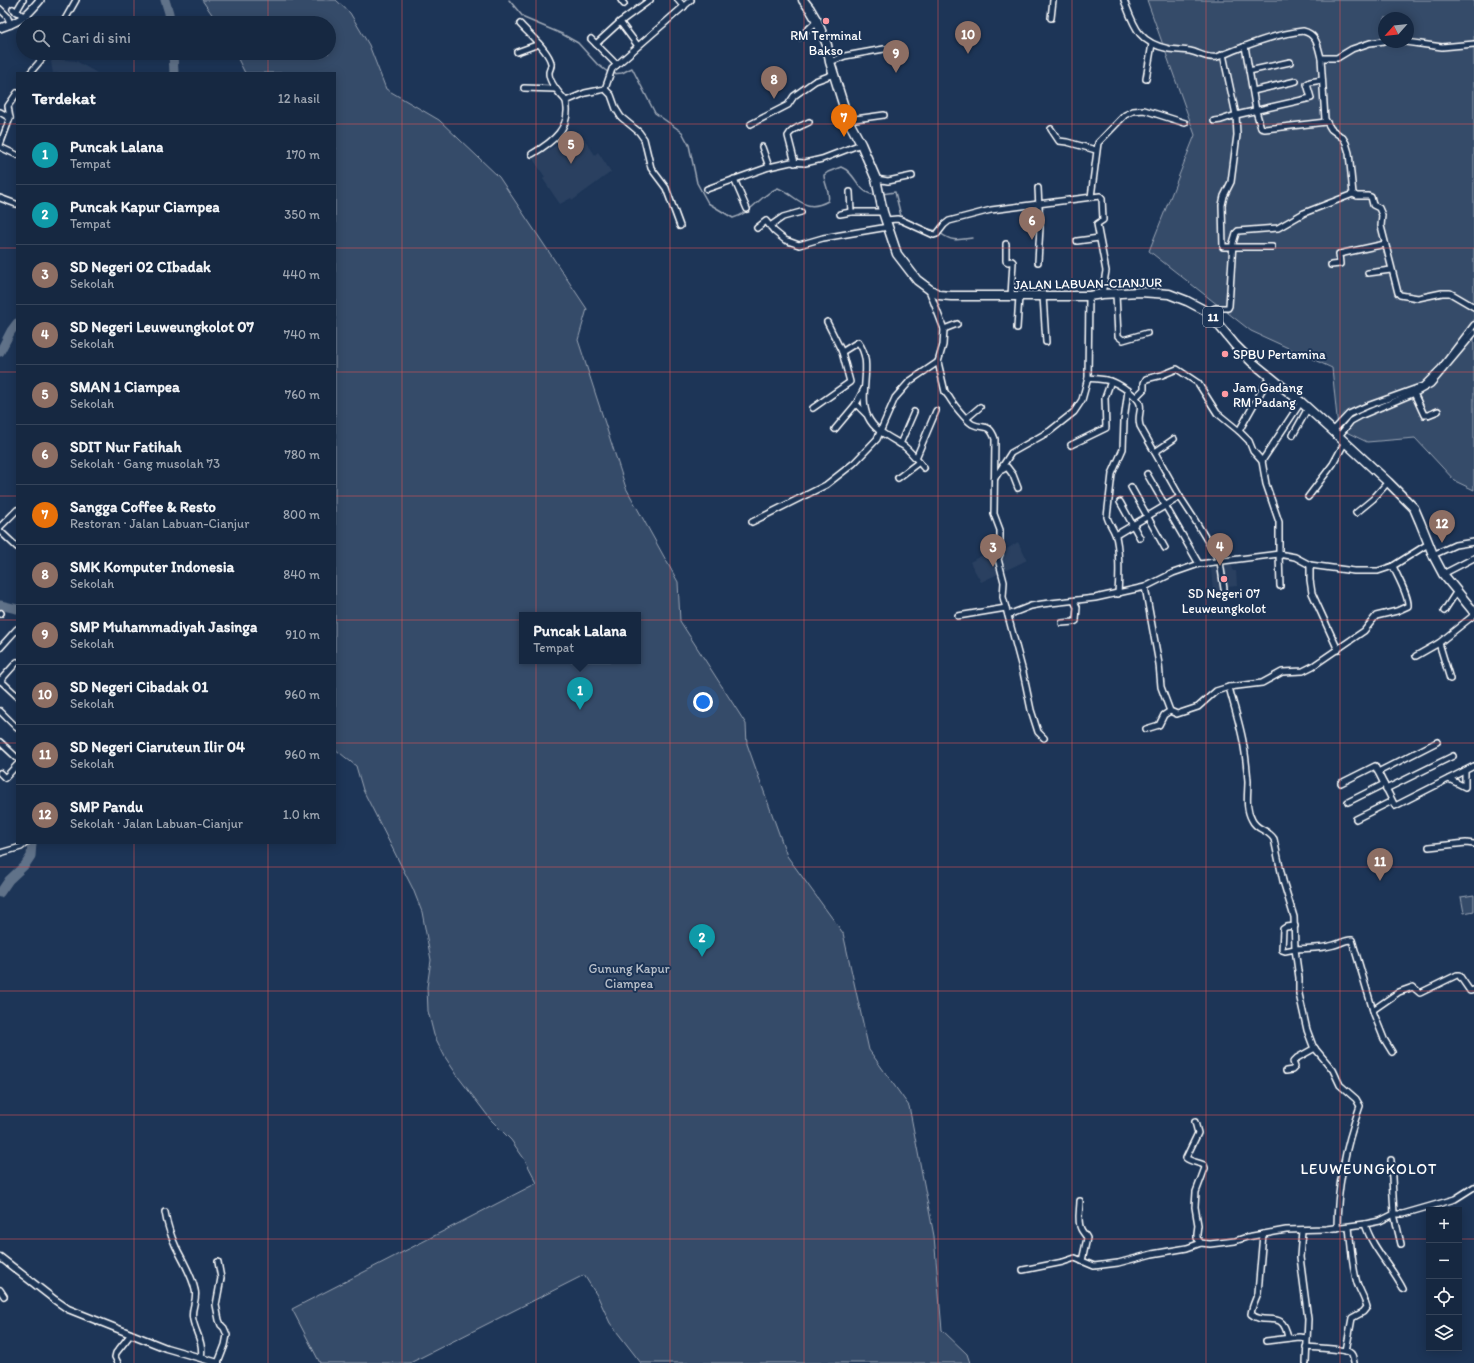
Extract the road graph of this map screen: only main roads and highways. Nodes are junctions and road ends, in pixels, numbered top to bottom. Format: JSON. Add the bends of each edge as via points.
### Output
{"nodes":[{"id":1,"x":40,"y":0,"type":"edge"},
{"id":2,"x":803,"y":0,"type":"edge"},
{"id":3,"x":26,"y":16,"type":"edge"},
{"id":4,"x":16,"y":23,"type":"edge"},
{"id":5,"x":0,"y":28,"type":"edge"},
{"id":6,"x":1474,"y":612,"type":"edge"}],
"edges":[{"from":1,"to":3,"type":"main road"},
{"from":2,"to":6,"type":"highway","name":"JALAN LABUAN-CIANJUR","number":"11","via":[[817,21],[827,45],[848,120],[876,179],[897,254],[917,280],[939,295],[951,296],[1089,296],[1140,292],[1169,294],[1208,312],[1252,362],[1308,408],[1414,508],[1443,574]]},
{"from":4,"to":5,"type":"main road"}]}
